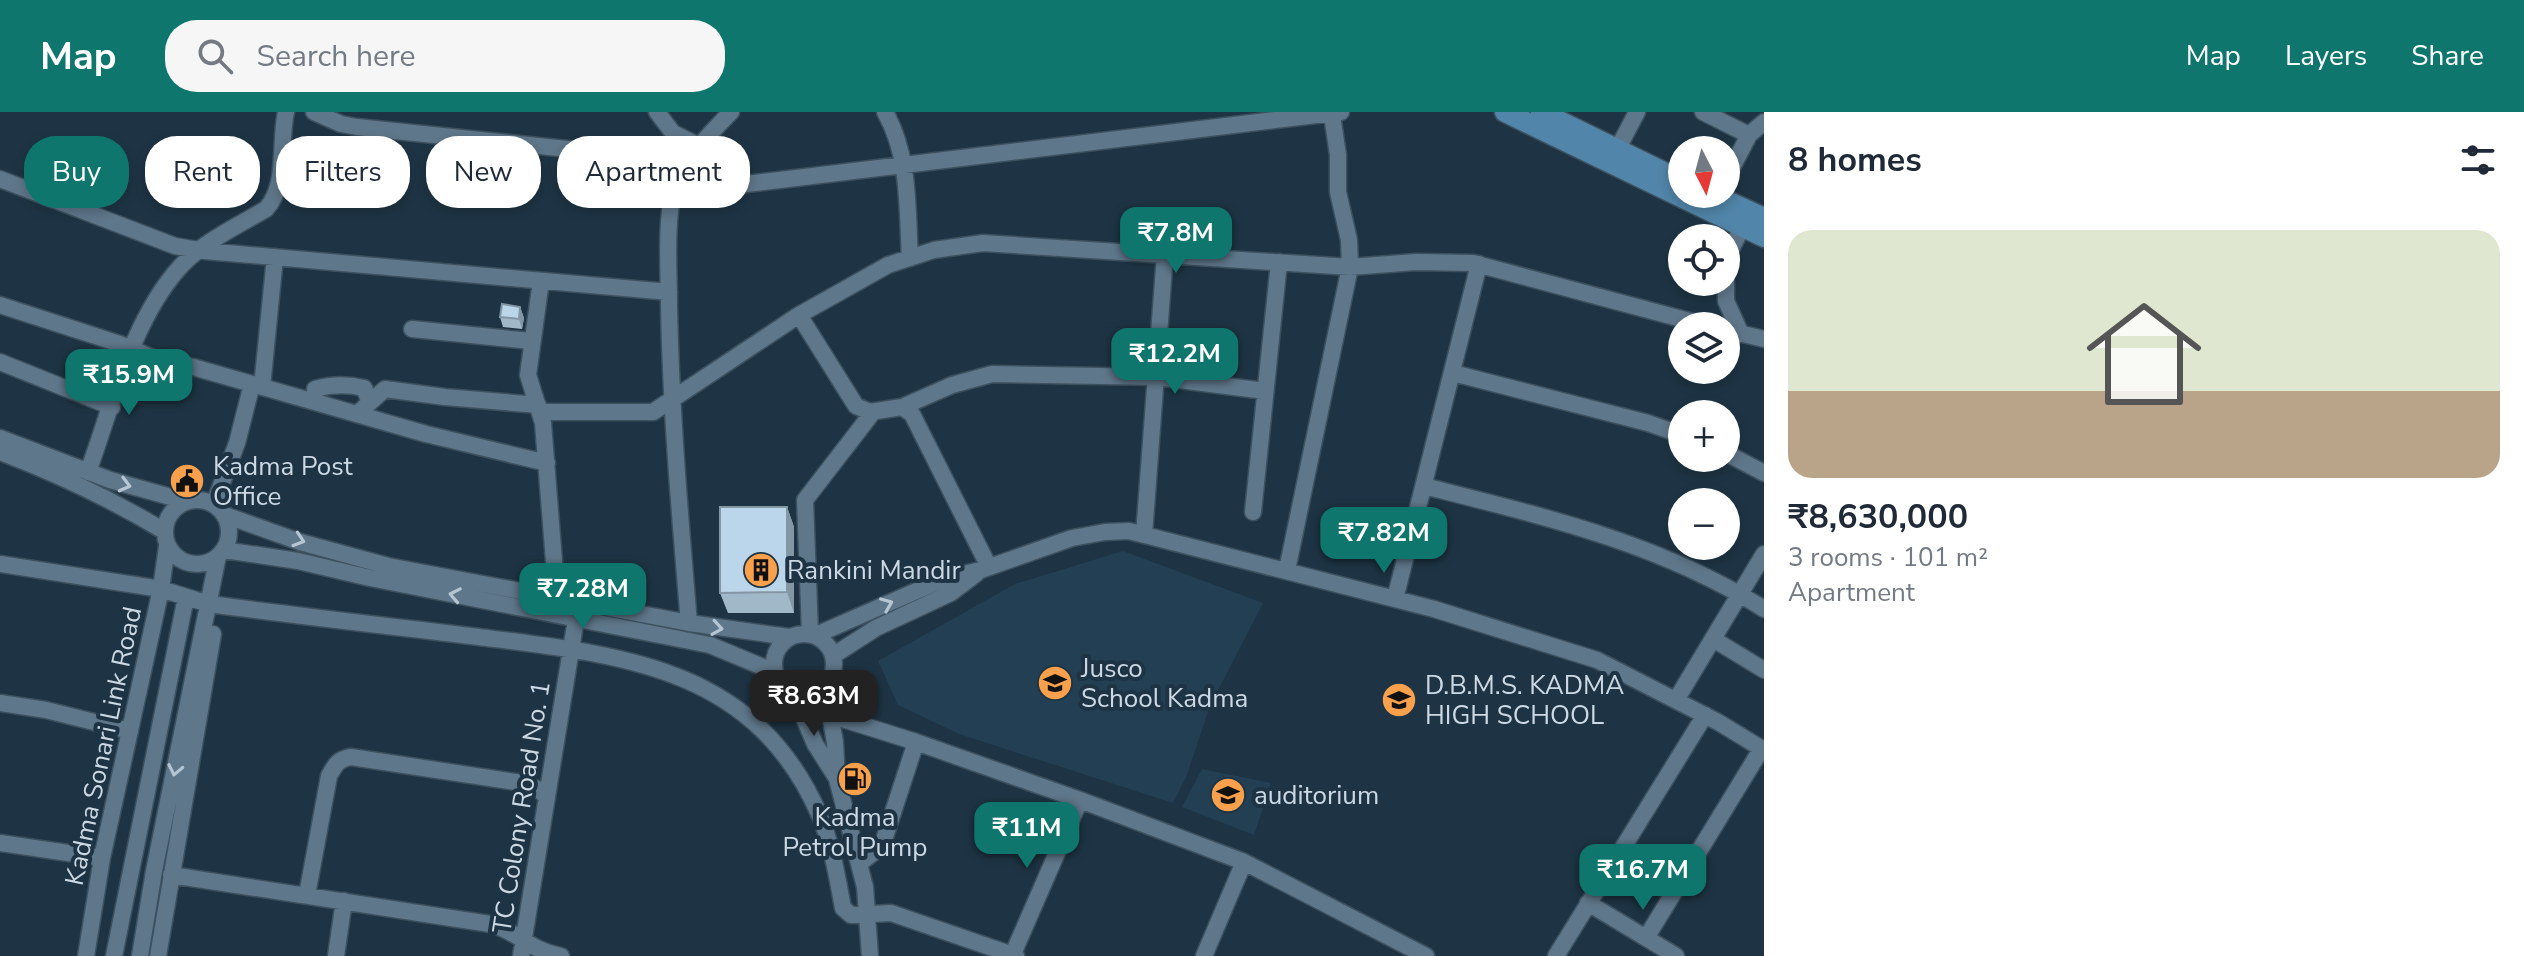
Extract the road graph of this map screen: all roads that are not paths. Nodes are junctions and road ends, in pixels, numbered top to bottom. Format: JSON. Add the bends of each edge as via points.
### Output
{"nodes":[{"id":1,"x":286,"y":112,"type":"edge"},
{"id":2,"x":314,"y":112,"type":"edge"},
{"id":3,"x":657,"y":112,"type":"edge"},
{"id":4,"x":731,"y":112,"type":"edge"},
{"id":5,"x":885,"y":112,"type":"edge"},
{"id":6,"x":1505,"y":112,"type":"edge"},
{"id":7,"x":1541,"y":112,"type":"edge"},
{"id":8,"x":1637,"y":112,"type":"edge"},
{"id":9,"x":1703,"y":112,"type":"edge"},
{"id":10,"x":1337,"y":113,"type":"edge"},
{"id":11,"x":1756,"y":124,"type":"edge"},
{"id":12,"x":679,"y":136,"type":"edge"},
{"id":13,"x":708,"y":136,"type":"edge"},
{"id":14,"x":557,"y":148,"type":"edge"},
{"id":15,"x":1617,"y":150,"type":"junction"},
{"id":16,"x":1740,"y":153,"type":"edge"},
{"id":17,"x":904,"y":165,"type":"junction"},
{"id":18,"x":1668,"y":174,"type":"edge"},
{"id":19,"x":0,"y":179,"type":"edge"},
{"id":20,"x":750,"y":184,"type":"edge"},
{"id":21,"x":1740,"y":204,"type":"edge"},
{"id":22,"x":672,"y":208,"type":"edge"},
{"id":23,"x":1764,"y":218,"type":"edge"},
{"id":24,"x":1742,"y":227,"type":"junction"},
{"id":25,"x":1740,"y":231,"type":"edge"},
{"id":26,"x":1764,"y":237,"type":"edge"},
{"id":27,"x":198,"y":250,"type":"junction"},
{"id":28,"x":1165,"y":254,"type":"junction"},
{"id":29,"x":275,"y":257,"type":"junction"},
{"id":30,"x":910,"y":258,"type":"junction"},
{"id":31,"x":1279,"y":262,"type":"junction"},
{"id":32,"x":1479,"y":264,"type":"junction"},
{"id":33,"x":1350,"y":267,"type":"junction"},
{"id":34,"x":541,"y":281,"type":"junction"},
{"id":35,"x":669,"y":292,"type":"junction"},
{"id":36,"x":0,"y":305,"type":"edge"},
{"id":37,"x":799,"y":315,"type":"junction"},
{"id":38,"x":1668,"y":315,"type":"edge"},
{"id":39,"x":412,"y":329,"type":"dead end"},
{"id":40,"x":1740,"y":334,"type":"edge"},
{"id":41,"x":1764,"y":339,"type":"edge"},
{"id":42,"x":531,"y":341,"type":"junction"},
{"id":43,"x":132,"y":349,"type":"junction"},
{"id":44,"x":0,"y":362,"type":"edge"},
{"id":45,"x":1453,"y":373,"type":"junction"},
{"id":46,"x":1156,"y":377,"type":"junction"},
{"id":47,"x":257,"y":386,"type":"junction"},
{"id":48,"x":315,"y":389,"type":"dead end"},
{"id":49,"x":1265,"y":391,"type":"junction"},
{"id":50,"x":671,"y":401,"type":"junction"},
{"id":51,"x":370,"y":402,"type":"junction"},
{"id":52,"x":112,"y":407,"type":"junction"},
{"id":53,"x":902,"y":407,"type":"junction"},
{"id":54,"x":539,"y":409,"type":"junction"},
{"id":55,"x":873,"y":412,"type":"junction"},
{"id":56,"x":357,"y":414,"type":"junction"},
{"id":57,"x":1668,"y":430,"type":"edge"},
{"id":58,"x":0,"y":438,"type":"edge"},
{"id":59,"x":0,"y":452,"type":"edge"},
{"id":60,"x":1740,"y":459,"type":"edge"},
{"id":61,"x":547,"y":463,"type":"junction"},
{"id":62,"x":1763,"y":470,"type":"edge"},
{"id":63,"x":88,"y":472,"type":"junction"},
{"id":64,"x":1424,"y":486,"type":"junction"},
{"id":65,"x":185,"y":501,"type":"junction"},
{"id":66,"x":220,"y":510,"type":"junction"},
{"id":67,"x":1253,"y":512,"type":"dead end"},
{"id":68,"x":1144,"y":535,"type":"junction"},
{"id":69,"x":165,"y":538,"type":"junction"},
{"id":70,"x":221,"y":553,"type":"junction"},
{"id":71,"x":1764,"y":554,"type":"edge"},
{"id":72,"x":0,"y":564,"type":"edge"},
{"id":73,"x":985,"y":569,"type":"junction"},
{"id":74,"x":1287,"y":570,"type":"junction"},
{"id":75,"x":161,"y":589,"type":"junction"},
{"id":76,"x":1740,"y":594,"type":"junction"},
{"id":77,"x":186,"y":597,"type":"junction"},
{"id":78,"x":557,"y":599,"type":"junction"},
{"id":79,"x":1395,"y":599,"type":"junction"},
{"id":80,"x":214,"y":604,"type":"junction"},
{"id":81,"x":1764,"y":609,"type":"edge"},
{"id":82,"x":576,"y":619,"type":"junction"},
{"id":83,"x":689,"y":623,"type":"junction"},
{"id":84,"x":813,"y":634,"type":"junction"},
{"id":85,"x":789,"y":637,"type":"junction"},
{"id":86,"x":1713,"y":639,"type":"junction"},
{"id":87,"x":571,"y":649,"type":"junction"},
{"id":88,"x":834,"y":655,"type":"junction"},
{"id":89,"x":1764,"y":670,"type":"edge"},
{"id":90,"x":775,"y":672,"type":"junction"},
{"id":91,"x":819,"y":690,"type":"junction"},
{"id":92,"x":793,"y":692,"type":"junction"},
{"id":93,"x":1676,"y":700,"type":"junction"},
{"id":94,"x":0,"y":703,"type":"edge"},
{"id":95,"x":830,"y":715,"type":"junction"},
{"id":96,"x":1705,"y":715,"type":"junction"},
{"id":97,"x":130,"y":731,"type":"junction"},
{"id":98,"x":916,"y":742,"type":"junction"},
{"id":99,"x":1763,"y":749,"type":"edge"},
{"id":100,"x":837,"y":779,"type":"junction"},
{"id":101,"x":547,"y":798,"type":"junction"},
{"id":102,"x":1080,"y":800,"type":"junction"},
{"id":103,"x":0,"y":843,"type":"edge"},
{"id":104,"x":102,"y":858,"type":"junction"},
{"id":105,"x":1244,"y":862,"type":"junction"},
{"id":106,"x":860,"y":863,"type":"junction"},
{"id":107,"x":171,"y":875,"type":"junction"},
{"id":108,"x":307,"y":895,"type":"junction"},
{"id":109,"x":344,"y":901,"type":"junction"},
{"id":110,"x":1588,"y":903,"type":"junction"},
{"id":111,"x":869,"y":914,"type":"junction"},
{"id":112,"x":1646,"y":938,"type":"junction"},
{"id":113,"x":522,"y":949,"type":"edge"},
{"id":114,"x":86,"y":956,"type":"edge"},
{"id":115,"x":114,"y":956,"type":"edge"},
{"id":116,"x":140,"y":956,"type":"edge"},
{"id":117,"x":158,"y":956,"type":"edge"},
{"id":118,"x":336,"y":956,"type":"edge"},
{"id":119,"x":561,"y":956,"type":"edge"},
{"id":120,"x":870,"y":956,"type":"edge"},
{"id":121,"x":1013,"y":956,"type":"edge"},
{"id":122,"x":1204,"y":956,"type":"edge"},
{"id":123,"x":1426,"y":956,"type":"edge"},
{"id":124,"x":1556,"y":956,"type":"edge"},
{"id":125,"x":1676,"y":956,"type":"edge"}],
"edges":[{"from":1,"to":27,"type":"street","via":[[272,203]]},
{"from":2,"to":14,"type":"street","via":[[357,127]]},
{"from":3,"to":12,"type":"street"},
{"from":4,"to":13,"type":"street"},
{"from":5,"to":17,"type":"street"},
{"from":6,"to":24,"type":"main road"},
{"from":7,"to":15,"type":"main road"},
{"from":8,"to":15,"type":"street"},
{"from":9,"to":11,"type":"street"},
{"from":10,"to":17,"type":"street"},
{"from":10,"to":33,"type":"street","via":[[1338,192]]},
{"from":11,"to":16,"type":"street"},
{"from":15,"to":18,"type":"main road"},
{"from":17,"to":20,"type":"street"},
{"from":17,"to":30,"type":"street"},
{"from":19,"to":27,"type":"street"},
{"from":21,"to":23,"type":"main road"},
{"from":22,"to":35,"type":"street"},
{"from":24,"to":25,"type":"street"},
{"from":24,"to":26,"type":"main road"},
{"from":27,"to":29,"type":"street"},
{"from":27,"to":43,"type":"street","via":[[164,287]]},
{"from":28,"to":30,"type":"street","via":[[983,243]]},
{"from":28,"to":31,"type":"street"},
{"from":28,"to":46,"type":"street"},
{"from":29,"to":34,"type":"street"},
{"from":29,"to":47,"type":"street"},
{"from":30,"to":37,"type":"street"},
{"from":31,"to":33,"type":"street"},
{"from":31,"to":49,"type":"street"},
{"from":32,"to":33,"type":"street"},
{"from":32,"to":38,"type":"street"},
{"from":32,"to":45,"type":"street"},
{"from":33,"to":74,"type":"street"},
{"from":34,"to":35,"type":"street"},
{"from":34,"to":42,"type":"street"},
{"from":35,"to":50,"type":"street"},
{"from":36,"to":43,"type":"street"},
{"from":37,"to":50,"type":"street"},
{"from":37,"to":55,"type":"street","via":[[856,406]]},
{"from":39,"to":42,"type":"street"},
{"from":40,"to":41,"type":"street"},
{"from":42,"to":54,"type":"street","via":[[528,375]]},
{"from":43,"to":47,"type":"street"},
{"from":43,"to":52,"type":"street"},
{"from":44,"to":52,"type":"street"},
{"from":45,"to":57,"type":"street"},
{"from":45,"to":64,"type":"street"},
{"from":46,"to":49,"type":"street"},
{"from":46,"to":53,"type":"street","via":[[992,374]]},
{"from":46,"to":68,"type":"street"},
{"from":47,"to":56,"type":"street"},
{"from":47,"to":66,"type":"street"},
{"from":48,"to":51,"type":"street","via":[[343,384],[364,388]]},
{"from":49,"to":67,"type":"street"},
{"from":50,"to":54,"type":"street","via":[[644,413]]},
{"from":50,"to":83,"type":"street"},
{"from":51,"to":54,"type":"street","via":[[385,389]]},
{"from":51,"to":56,"type":"street"},
{"from":52,"to":63,"type":"street"},
{"from":53,"to":55,"type":"street"},
{"from":53,"to":73,"type":"street","via":[[912,414]]},
{"from":54,"to":61,"type":"street"},
{"from":55,"to":84,"type":"street","via":[[805,500]]},
{"from":56,"to":61,"type":"street"},
{"from":58,"to":63,"type":"street"},
{"from":59,"to":69,"type":"street","via":[[113,500]]},
{"from":60,"to":62,"type":"street"},
{"from":61,"to":78,"type":"street"},
{"from":63,"to":65,"type":"street","one_way":true},
{"from":64,"to":76,"type":"street","via":[[1619,539]]},
{"from":64,"to":79,"type":"street"},
{"from":65,"to":66,"type":"street","via":[[200,499]]},
{"from":65,"to":69,"type":"street","via":[[167,518]]},
{"from":66,"to":70,"type":"street","via":[[229,527]]},
{"from":66,"to":78,"type":"street","one_way":true,"via":[[300,542],[388,566]]},
{"from":68,"to":73,"type":"street","via":[[1129,531],[1072,538]]},
{"from":68,"to":74,"type":"street"},
{"from":69,"to":70,"type":"street","via":[[176,557],[190,564],[205,563]]},
{"from":69,"to":75,"type":"street","name":"Kadma Sonari Link Road"},
{"from":70,"to":80,"type":"street"},
{"from":82,"to":70,"type":"street","one_way":true,"via":[[298,561]]},
{"from":71,"to":76,"type":"street"},
{"from":72,"to":75,"type":"street"},
{"from":84,"to":73,"type":"street","one_way":true,"via":[[946,578]]},
{"from":73,"to":88,"type":"street","via":[[951,593],[876,628]]},
{"from":74,"to":79,"type":"street"},
{"from":75,"to":77,"type":"street"},
{"from":75,"to":97,"type":"street","name":"Kadma Sonari Link Road"},
{"from":76,"to":81,"type":"street"},
{"from":76,"to":86,"type":"street"},
{"from":77,"to":80,"type":"street"},
{"from":77,"to":115,"type":"street"},
{"from":78,"to":83,"type":"street"},
{"from":79,"to":93,"type":"street","via":[[1597,660]]},
{"from":80,"to":87,"type":"street"},
{"from":80,"to":107,"type":"street"},
{"from":80,"to":116,"type":"street","one_way":true},
{"from":82,"to":87,"type":"street","name":"TC Colony Road No. 1"},
{"from":82,"to":90,"type":"street","via":[[710,645]]},
{"from":83,"to":85,"type":"street","one_way":true},
{"from":84,"to":85,"type":"street"},
{"from":84,"to":88,"type":"street"},
{"from":85,"to":90,"type":"street","via":[[779,646]]},
{"from":86,"to":89,"type":"street"},
{"from":86,"to":93,"type":"street"},
{"from":87,"to":101,"type":"street","name":"TC Colony Road No. 1"},
{"from":87,"to":111,"type":"street","via":[[655,667],[699,684],[741,711],[802,779],[820,816],[843,908],[851,915]]},
{"from":88,"to":91,"type":"street","via":[[830,681]]},
{"from":90,"to":92,"type":"street"},
{"from":91,"to":92,"type":"street"},
{"from":91,"to":95,"type":"street"},
{"from":92,"to":100,"type":"street"},
{"from":93,"to":96,"type":"street"},
{"from":94,"to":97,"type":"street"},
{"from":95,"to":98,"type":"street"},
{"from":95,"to":100,"type":"street"},
{"from":96,"to":99,"type":"street"},
{"from":96,"to":110,"type":"street"},
{"from":97,"to":104,"type":"street","name":"Kadma Sonari Link Road"},
{"from":98,"to":102,"type":"street"},
{"from":98,"to":106,"type":"street","via":[[882,846]]},
{"from":99,"to":112,"type":"street"},
{"from":100,"to":106,"type":"street"},
{"from":101,"to":108,"type":"street","via":[[522,783],[342,759],[329,776]]},
{"from":101,"to":113,"type":"street","name":"TC Colony Road No. 1"},
{"from":102,"to":105,"type":"street"},
{"from":102,"to":121,"type":"street"},
{"from":103,"to":104,"type":"street"},
{"from":104,"to":114,"type":"street","name":"Kadma Sonari Link Road"},
{"from":105,"to":122,"type":"street"},
{"from":105,"to":123,"type":"street"},
{"from":106,"to":111,"type":"street"},
{"from":107,"to":108,"type":"street"},
{"from":107,"to":117,"type":"street"},
{"from":108,"to":109,"type":"street"},
{"from":109,"to":113,"type":"street","via":[[499,926]]},
{"from":109,"to":118,"type":"street"},
{"from":110,"to":112,"type":"street"},
{"from":110,"to":124,"type":"street"},
{"from":111,"to":120,"type":"street"},
{"from":111,"to":121,"type":"street","via":[[891,913]]},
{"from":112,"to":125,"type":"street"},
{"from":113,"to":119,"type":"street"}]}
